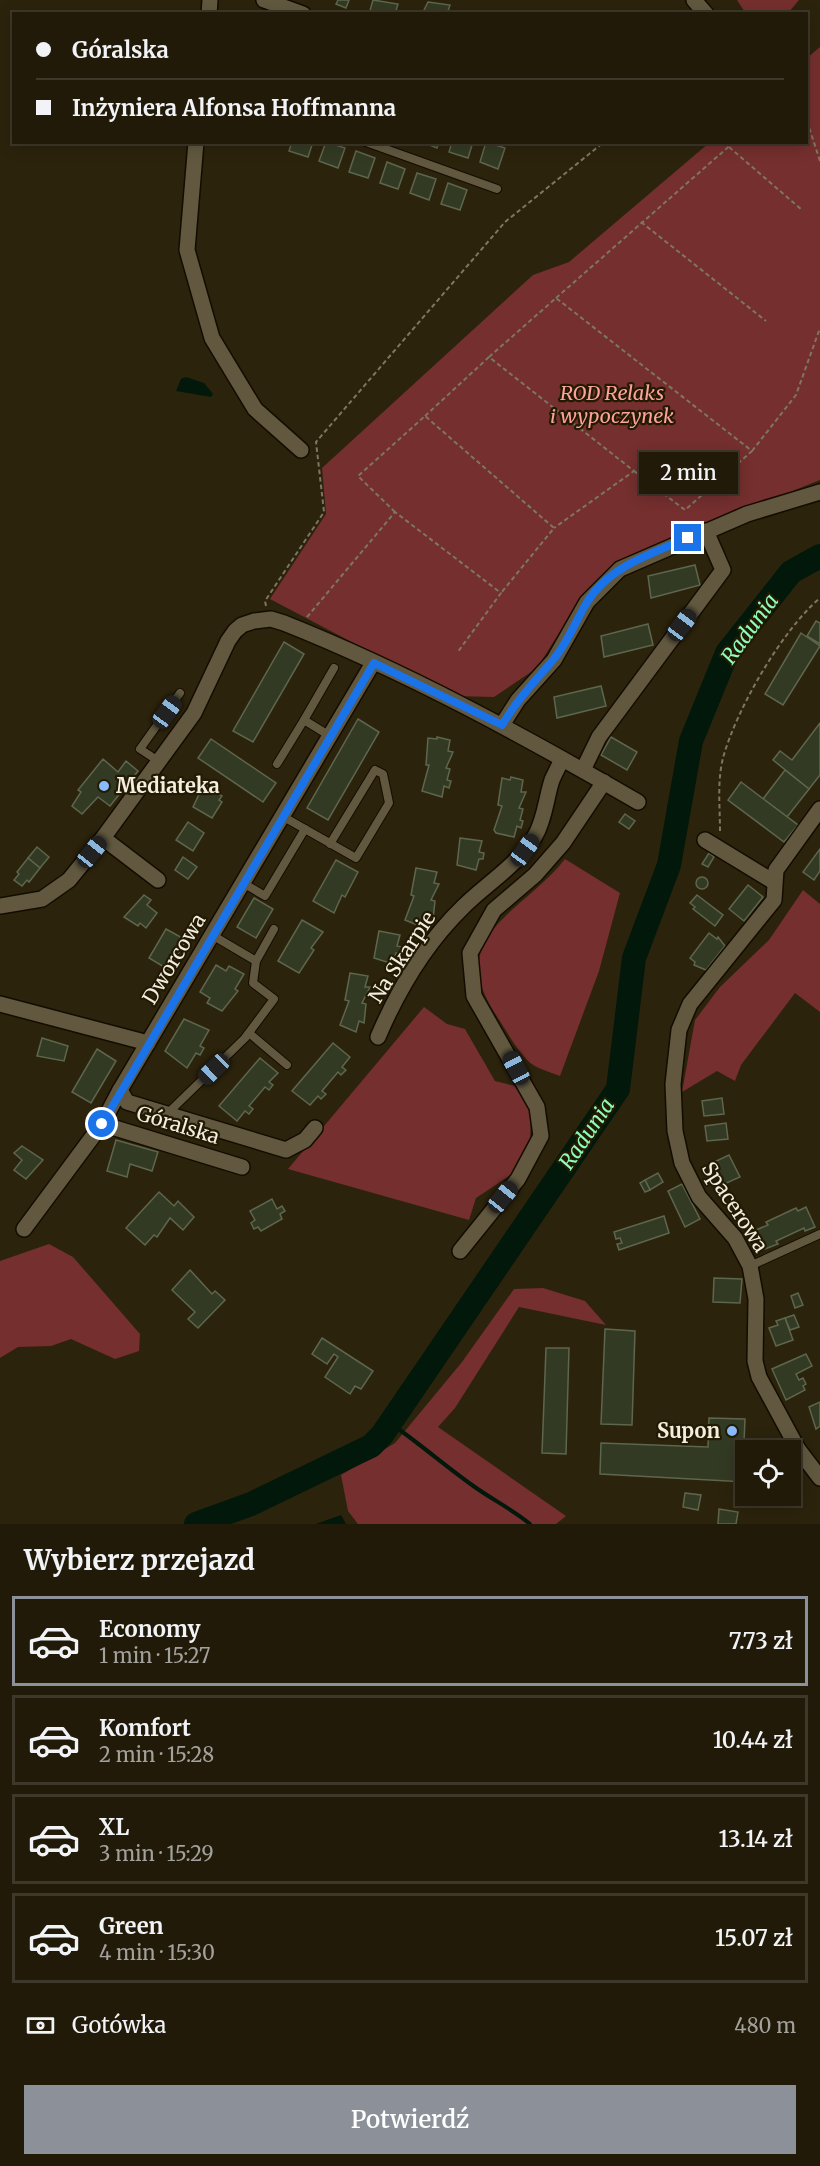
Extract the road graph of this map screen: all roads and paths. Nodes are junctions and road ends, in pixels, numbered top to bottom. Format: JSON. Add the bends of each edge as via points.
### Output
{"nodes":[{"id":1,"x":264,"y":0,"type":"edge"},
{"id":2,"x":694,"y":0,"type":"edge"},
{"id":3,"x":297,"y":12,"type":"edge"},
{"id":4,"x":704,"y":12,"type":"edge"},
{"id":5,"x":808,"y":125,"type":"edge"},
{"id":6,"x":196,"y":144,"type":"edge"},
{"id":7,"x":372,"y":144,"type":"edge"},
{"id":8,"x":602,"y":144,"type":"edge"},
{"id":9,"x":732,"y":144,"type":"edge"},
{"id":10,"x":729,"y":147,"type":"junction"},
{"id":11,"x":820,"y":160,"type":"edge"},
{"id":12,"x":497,"y":189,"type":"dead end"},
{"id":13,"x":802,"y":210,"type":"dead end"},
{"id":14,"x":641,"y":222,"type":"junction"},
{"id":15,"x":556,"y":298,"type":"junction"},
{"id":16,"x":766,"y":321,"type":"dead end"},
{"id":17,"x":820,"y":328,"type":"edge"},
{"id":18,"x":489,"y":357,"type":"junction"},
{"id":19,"x":425,"y":416,"type":"junction"},
{"id":20,"x":301,"y":450,"type":"dead end"},
{"id":21,"x":752,"y":451,"type":"junction"},
{"id":22,"x":634,"y":471,"type":"junction"},
{"id":23,"x":820,"y":492,"type":"edge"},
{"id":24,"x":395,"y":512,"type":"junction"},
{"id":25,"x":554,"y":528,"type":"junction"},
{"id":26,"x":706,"y":531,"type":"junction"},
{"id":27,"x":501,"y":593,"type":"junction"},
{"id":28,"x":820,"y":598,"type":"edge"},
{"id":29,"x":271,"y":619,"type":"junction"},
{"id":30,"x":298,"y":628,"type":"junction"},
{"id":31,"x":457,"y":653,"type":"dead end"},
{"id":32,"x":374,"y":663,"type":"junction"},
{"id":33,"x":334,"y":668,"type":"dead end"},
{"id":34,"x":180,"y":693,"type":"dead end"},
{"id":35,"x":304,"y":720,"type":"junction"},
{"id":36,"x":502,"y":725,"type":"junction"},
{"id":37,"x":330,"y":736,"type":"junction"},
{"id":38,"x":562,"y":759,"type":"junction"},
{"id":39,"x":160,"y":762,"type":"junction"},
{"id":40,"x":278,"y":765,"type":"dead end"},
{"id":41,"x":583,"y":770,"type":"junction"},
{"id":42,"x":604,"y":782,"type":"junction"},
{"id":43,"x":638,"y":802,"type":"dead end"},
{"id":44,"x":820,"y":809,"type":"edge"},
{"id":45,"x":282,"y":816,"type":"junction"},
{"id":46,"x":305,"y":829,"type":"junction"},
{"id":47,"x":103,"y":838,"type":"junction"},
{"id":48,"x":705,"y":840,"type":"dead end"},
{"id":49,"x":330,"y":844,"type":"junction"},
{"id":50,"x":720,"y":849,"type":"junction"},
{"id":51,"x":158,"y":880,"type":"dead end"},
{"id":52,"x":774,"y":882,"type":"junction"},
{"id":53,"x":243,"y":883,"type":"junction"},
{"id":54,"x":0,"y":906,"type":"edge"},
{"id":55,"x":274,"y":930,"type":"dead end"},
{"id":56,"x":212,"y":935,"type":"junction"},
{"id":57,"x":256,"y":961,"type":"junction"},
{"id":58,"x":0,"y":1004,"type":"edge"},
{"id":59,"x":249,"y":1033,"type":"junction"},
{"id":60,"x":378,"y":1037,"type":"dead end"},
{"id":61,"x":148,"y":1043,"type":"junction"},
{"id":62,"x":287,"y":1065,"type":"dead end"},
{"id":63,"x":120,"y":1090,"type":"junction"},
{"id":64,"x":167,"y":1114,"type":"junction"},
{"id":65,"x":102,"y":1124,"type":"junction"},
{"id":66,"x":315,"y":1128,"type":"dead end"},
{"id":67,"x":242,"y":1167,"type":"dead end"},
{"id":68,"x":24,"y":1229,"type":"dead end"},
{"id":69,"x":820,"y":1234,"type":"edge"},
{"id":70,"x":460,"y":1251,"type":"dead end"},
{"id":71,"x":750,"y":1266,"type":"junction"},
{"id":72,"x":820,"y":1478,"type":"edge"}],
"edges":[{"from":1,"to":3,"type":"street"},
{"from":2,"to":4,"type":"street"},
{"from":5,"to":11,"type":"path"},
{"from":6,"to":20,"type":"street","via":[[187,250],[212,339],[255,409]]},
{"from":7,"to":12,"type":"lane"},
{"from":8,"to":29,"type":"path","via":[[505,222],[316,442],[324,512],[265,601]]},
{"from":9,"to":10,"type":"path"},
{"from":10,"to":13,"type":"path"},
{"from":10,"to":14,"type":"path"},
{"from":14,"to":15,"type":"path"},
{"from":14,"to":16,"type":"path"},
{"from":15,"to":18,"type":"path"},
{"from":15,"to":21,"type":"path"},
{"from":17,"to":21,"type":"path","via":[[796,395]]},
{"from":18,"to":19,"type":"path"},
{"from":18,"to":22,"type":"path"},
{"from":19,"to":24,"type":"path","via":[[358,476]]},
{"from":19,"to":25,"type":"path"},
{"from":21,"to":22,"type":"path","via":[[685,510]]},
{"from":22,"to":25,"type":"path"},
{"from":23,"to":26,"type":"street"},
{"from":24,"to":27,"type":"path"},
{"from":24,"to":30,"type":"path"},
{"from":25,"to":27,"type":"path"},
{"from":26,"to":36,"type":"street","via":[[635,561],[602,585],[587,602],[554,660],[525,691]]},
{"from":26,"to":41,"type":"street","via":[[723,570],[599,736]]},
{"from":27,"to":31,"type":"path"},
{"from":28,"to":50,"type":"path","via":[[791,630],[747,698],[723,758]]},
{"from":29,"to":30,"type":"street"},
{"from":29,"to":39,"type":"street","via":[[242,624],[228,641],[199,706]]},
{"from":30,"to":32,"type":"street"},
{"from":32,"to":36,"type":"street"},
{"from":32,"to":37,"type":"street","name":"Dworcowa"},
{"from":33,"to":35,"type":"lane"},
{"from":34,"to":39,"type":"lane","via":[[140,748]]},
{"from":35,"to":37,"type":"lane"},
{"from":35,"to":40,"type":"lane"},
{"from":36,"to":38,"type":"street"},
{"from":37,"to":45,"type":"street","name":"Dworcowa"},
{"from":38,"to":41,"type":"street"},
{"from":38,"to":60,"type":"street","name":"Na Skarpie","via":[[535,836],[523,853],[461,909],[432,942],[394,1001]]},
{"from":39,"to":47,"type":"street"},
{"from":41,"to":42,"type":"street"},
{"from":42,"to":43,"type":"street"},
{"from":42,"to":70,"type":"street","via":[[545,864],[494,910],[470,953],[474,996],[537,1107],[541,1136],[518,1179]]},
{"from":44,"to":52,"type":"street","name":"Spacerowa","via":[[776,870]]},
{"from":45,"to":46,"type":"lane"},
{"from":45,"to":53,"type":"street","name":"Dworcowa"},
{"from":46,"to":49,"type":"lane"},
{"from":46,"to":53,"type":"lane","via":[[265,896]]},
{"from":47,"to":51,"type":"street"},
{"from":47,"to":54,"type":"street","via":[[69,880],[50,894]]},
{"from":48,"to":50,"type":"street"},
{"from":49,"to":49,"type":"lane","via":[[356,858],[389,803],[383,774],[375,770]]},
{"from":50,"to":52,"type":"street"},
{"from":52,"to":71,"type":"street","name":"Spacerowa","via":[[774,900],[690,1004],[679,1030],[673,1084],[675,1131],[682,1163],[699,1197],[735,1238]]},
{"from":53,"to":56,"type":"street","name":"Dworcowa"},
{"from":55,"to":57,"type":"lane"},
{"from":56,"to":57,"type":"lane"},
{"from":56,"to":61,"type":"street","name":"Dworcowa"},
{"from":57,"to":59,"type":"lane","via":[[253,983],[274,999]]},
{"from":58,"to":61,"type":"street"},
{"from":59,"to":62,"type":"lane"},
{"from":59,"to":64,"type":"lane"},
{"from":61,"to":63,"type":"street","name":"Dworcowa"},
{"from":63,"to":64,"type":"street","via":[[127,1102]]},
{"from":63,"to":65,"type":"street","name":"Góralska"},
{"from":64,"to":66,"type":"street","via":[[286,1150],[305,1140]]},
{"from":65,"to":67,"type":"street","name":"Góralska"},
{"from":65,"to":68,"type":"street","name":"Góralska"},
{"from":69,"to":71,"type":"lane"},
{"from":71,"to":72,"type":"street","name":"Spacerowa","via":[[756,1299],[755,1361],[759,1377],[798,1449]]}]}
